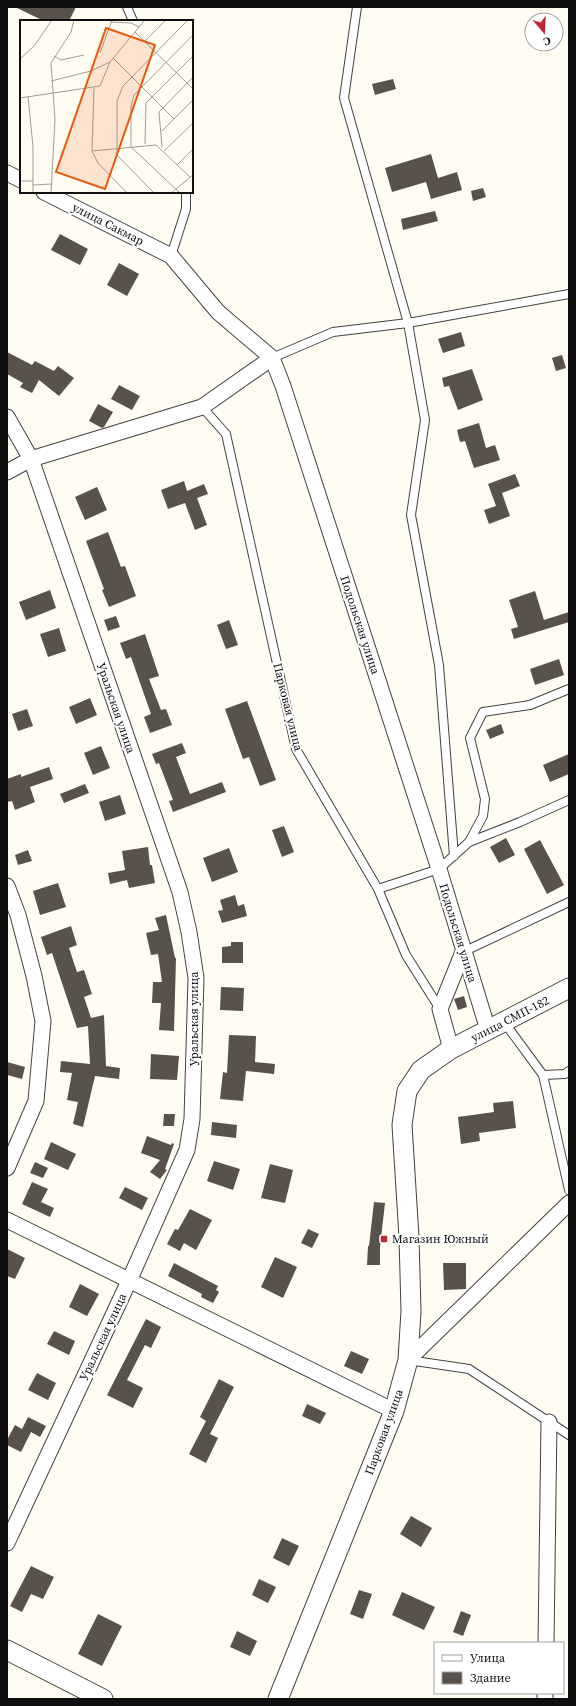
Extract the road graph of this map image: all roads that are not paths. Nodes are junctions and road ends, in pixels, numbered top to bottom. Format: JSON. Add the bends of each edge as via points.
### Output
{"nodes":[{"id":1,"x":128,"y":7,"type":"edge"},
{"id":2,"x":357,"y":7,"type":"edge"},
{"id":3,"x":133,"y":20,"type":"edge"},
{"id":4,"x":7,"y":173,"type":"edge"},
{"id":5,"x":20,"y":180,"type":"edge"},
{"id":6,"x":46,"y":193,"type":"edge"},
{"id":7,"x":186,"y":193,"type":"edge"},
{"id":8,"x":171,"y":256,"type":"junction"},
{"id":9,"x":569,"y":294,"type":"edge"},
{"id":10,"x":408,"y":323,"type":"junction"},
{"id":11,"x":272,"y":358,"type":"junction"},
{"id":12,"x":202,"y":407,"type":"junction"},
{"id":13,"x":7,"y":417,"type":"edge"},
{"id":14,"x":31,"y":459,"type":"junction"},
{"id":15,"x":7,"y":472,"type":"edge"},
{"id":16,"x":569,"y":690,"type":"edge"},
{"id":17,"x":569,"y":800,"type":"edge"},
{"id":18,"x":469,"y":842,"type":"junction"},
{"id":19,"x":454,"y":856,"type":"junction"},
{"id":20,"x":439,"y":869,"type":"junction"},
{"id":21,"x":7,"y":886,"type":"edge"},
{"id":22,"x":378,"y":889,"type":"junction"},
{"id":23,"x":569,"y":902,"type":"edge"},
{"id":24,"x":463,"y":952,"type":"junction"},
{"id":25,"x":569,"y":988,"type":"edge"},
{"id":26,"x":440,"y":1009,"type":"junction"},
{"id":27,"x":496,"y":1026,"type":"junction"},
{"id":28,"x":451,"y":1049,"type":"junction"},
{"id":29,"x":569,"y":1072,"type":"edge"},
{"id":30,"x":543,"y":1076,"type":"junction"},
{"id":31,"x":7,"y":1168,"type":"edge"},
{"id":32,"x":569,"y":1190,"type":"edge"},
{"id":33,"x":569,"y":1203,"type":"edge"},
{"id":34,"x":7,"y":1220,"type":"edge"},
{"id":35,"x":129,"y":1281,"type":"junction"},
{"id":36,"x":408,"y":1360,"type":"junction"},
{"id":37,"x":394,"y":1411,"type":"junction"},
{"id":38,"x":549,"y":1422,"type":"junction"},
{"id":39,"x":569,"y":1435,"type":"edge"},
{"id":40,"x":7,"y":1542,"type":"edge"},
{"id":41,"x":546,"y":1642,"type":"edge"},
{"id":42,"x":7,"y":1650,"type":"edge"},
{"id":43,"x":103,"y":1699,"type":"edge"},
{"id":44,"x":278,"y":1699,"type":"edge"}],
"edges":[{"from":1,"to":3,"type":"lane"},
{"from":2,"to":10,"type":"lane","via":[[344,98]]},
{"from":4,"to":5,"type":"street"},
{"from":6,"to":8,"type":"street","name":"улица Сакмар"},
{"from":7,"to":8,"type":"lane","via":[[186,209]]},
{"from":8,"to":11,"type":"street","name":"Подольская улица","via":[[218,312]]},
{"from":9,"to":10,"type":"lane"},
{"from":10,"to":11,"type":"lane","via":[[333,332]]},
{"from":10,"to":19,"type":"lane","via":[[425,420],[411,515],[439,665]]},
{"from":11,"to":12,"type":"street"},
{"from":11,"to":20,"type":"street","name":"Подольская улица","via":[[284,386]]},
{"from":12,"to":14,"type":"street"},
{"from":12,"to":22,"type":"lane","name":"Парковая улица","via":[[226,434],[296,749]]},
{"from":13,"to":14,"type":"street","name":"Уральская улица"},
{"from":14,"to":15,"type":"street"},
{"from":14,"to":35,"type":"street","name":"Уральская улица","via":[[180,892],[196,978],[192,1119],[187,1150]]},
{"from":16,"to":18,"type":"lane","via":[[530,705],[483,712],[470,738],[484,799],[483,816]]},
{"from":17,"to":18,"type":"lane"},
{"from":18,"to":19,"type":"lane"},
{"from":19,"to":20,"type":"lane"},
{"from":20,"to":22,"type":"lane"},
{"from":20,"to":24,"type":"street","name":"Подольская улица"},
{"from":21,"to":31,"type":"street","via":[[18,915],[43,1021],[36,1101]]},
{"from":22,"to":26,"type":"lane","name":"Парковая улица","via":[[406,955]]},
{"from":23,"to":24,"type":"lane"},
{"from":24,"to":26,"type":"street"},
{"from":24,"to":27,"type":"street","name":"Подольская улица"},
{"from":25,"to":27,"type":"street","name":"улица СМП-182"},
{"from":26,"to":28,"type":"street"},
{"from":27,"to":28,"type":"street","name":"улица СМП-182"},
{"from":27,"to":30,"type":"lane"},
{"from":28,"to":36,"type":"street","name":"Парковая улица","via":[[422,1070],[407,1091],[402,1125],[411,1311]]},
{"from":29,"to":30,"type":"lane"},
{"from":30,"to":32,"type":"lane"},
{"from":33,"to":36,"type":"street"},
{"from":34,"to":35,"type":"street"},
{"from":35,"to":37,"type":"street"},
{"from":35,"to":40,"type":"street","name":"Уральская улица"},
{"from":36,"to":37,"type":"street","name":"Парковая улица"},
{"from":36,"to":38,"type":"lane","via":[[469,1369]]},
{"from":37,"to":44,"type":"street","name":"Парковая улица"},
{"from":38,"to":39,"type":"lane"},
{"from":38,"to":41,"type":"street"},
{"from":42,"to":43,"type":"street"}]}
